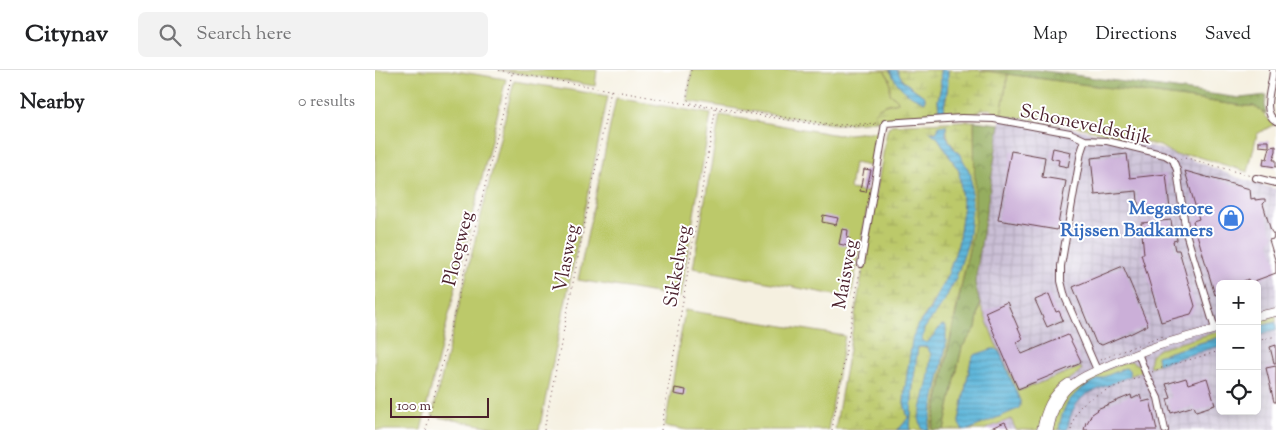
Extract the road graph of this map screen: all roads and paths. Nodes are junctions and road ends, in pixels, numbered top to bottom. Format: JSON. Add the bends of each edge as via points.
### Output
{"nodes":[{"id":1,"x":498,"y":70,"type":"edge"},
{"id":2,"x":691,"y":70,"type":"edge"},
{"id":3,"x":1273,"y":70,"type":"edge"},
{"id":4,"x":512,"y":72,"type":"junction"},
{"id":5,"x":611,"y":90,"type":"junction"},
{"id":6,"x":689,"y":101,"type":"junction"},
{"id":7,"x":685,"y":103,"type":"junction"},
{"id":8,"x":716,"y":108,"type":"junction"},
{"id":9,"x":1276,"y":121,"type":"edge"},
{"id":10,"x":885,"y":123,"type":"junction"},
{"id":11,"x":1085,"y":140,"type":"junction"},
{"id":12,"x":1173,"y":160,"type":"junction"},
{"id":13,"x":1256,"y":178,"type":"joint"},
{"id":14,"x":1276,"y":183,"type":"edge"},
{"id":15,"x":861,"y":264,"type":"joint"},
{"id":16,"x":1276,"y":312,"type":"edge"},
{"id":17,"x":1261,"y":315,"type":"edge"},
{"id":18,"x":1216,"y":325,"type":"edge"},
{"id":19,"x":1216,"y":328,"type":"edge"},
{"id":20,"x":1276,"y":336,"type":"edge"},
{"id":21,"x":1261,"y":340,"type":"edge"},
{"id":22,"x":1216,"y":352,"type":"edge"},
{"id":23,"x":1138,"y":353,"type":"junction"},
{"id":24,"x":1097,"y":370,"type":"junction"},
{"id":25,"x":1088,"y":374,"type":"junction"},
{"id":26,"x":1146,"y":374,"type":"junction"},
{"id":27,"x":425,"y":430,"type":"edge"},
{"id":28,"x":544,"y":430,"type":"edge"},
{"id":29,"x":661,"y":430,"type":"edge"},
{"id":30,"x":832,"y":430,"type":"edge"},
{"id":31,"x":1041,"y":430,"type":"edge"},
{"id":32,"x":1049,"y":430,"type":"edge"},
{"id":33,"x":1071,"y":430,"type":"edge"},
{"id":34,"x":1165,"y":430,"type":"edge"}],
"edges":[{"from":1,"to":4,"type":"path"},
{"from":2,"to":6,"type":"path"},
{"from":3,"to":9,"type":"street","via":[[1268,104],[1270,116]]},
{"from":4,"to":5,"type":"path"},
{"from":4,"to":27,"type":"path","name":"Ploegweg"},
{"from":5,"to":7,"type":"path"},
{"from":5,"to":28,"type":"path","name":"Vlasweg"},
{"from":6,"to":7,"type":"path"},
{"from":6,"to":8,"type":"path"},
{"from":7,"to":8,"type":"path"},
{"from":8,"to":10,"type":"path","via":[[836,125]]},
{"from":8,"to":29,"type":"path","name":"Sikkelweg"},
{"from":10,"to":11,"type":"street","name":"Schoneveldsdijk","via":[[994,119],[1070,133]]},
{"from":10,"to":15,"type":"street","name":"Maisweg"},
{"from":11,"to":12,"type":"street","name":"Schoneveldsdijk","via":[[1107,141],[1165,155]]},
{"from":11,"to":24,"type":"street","via":[[1061,266],[1061,281]]},
{"from":12,"to":13,"type":"path","name":"Schoneveldsdijk","via":[[1187,158]]},
{"from":12,"to":18,"type":"street","via":[[1186,233]]},
{"from":13,"to":14,"type":"street"},
{"from":15,"to":30,"type":"path","name":"Maisweg"},
{"from":16,"to":17,"type":"street"},
{"from":19,"to":23,"type":"street"},
{"from":20,"to":21,"type":"path"},
{"from":22,"to":26,"type":"path"},
{"from":23,"to":24,"type":"street"},
{"from":23,"to":26,"type":"street"},
{"from":24,"to":25,"type":"street"},
{"from":25,"to":31,"type":"street","via":[[1070,381],[1057,391],[1044,415]]},
{"from":25,"to":32,"type":"street","via":[[1066,390],[1057,402]]},
{"from":26,"to":33,"type":"path","via":[[1093,396],[1082,404]]},
{"from":26,"to":34,"type":"street","via":[[1158,398]]}]}
